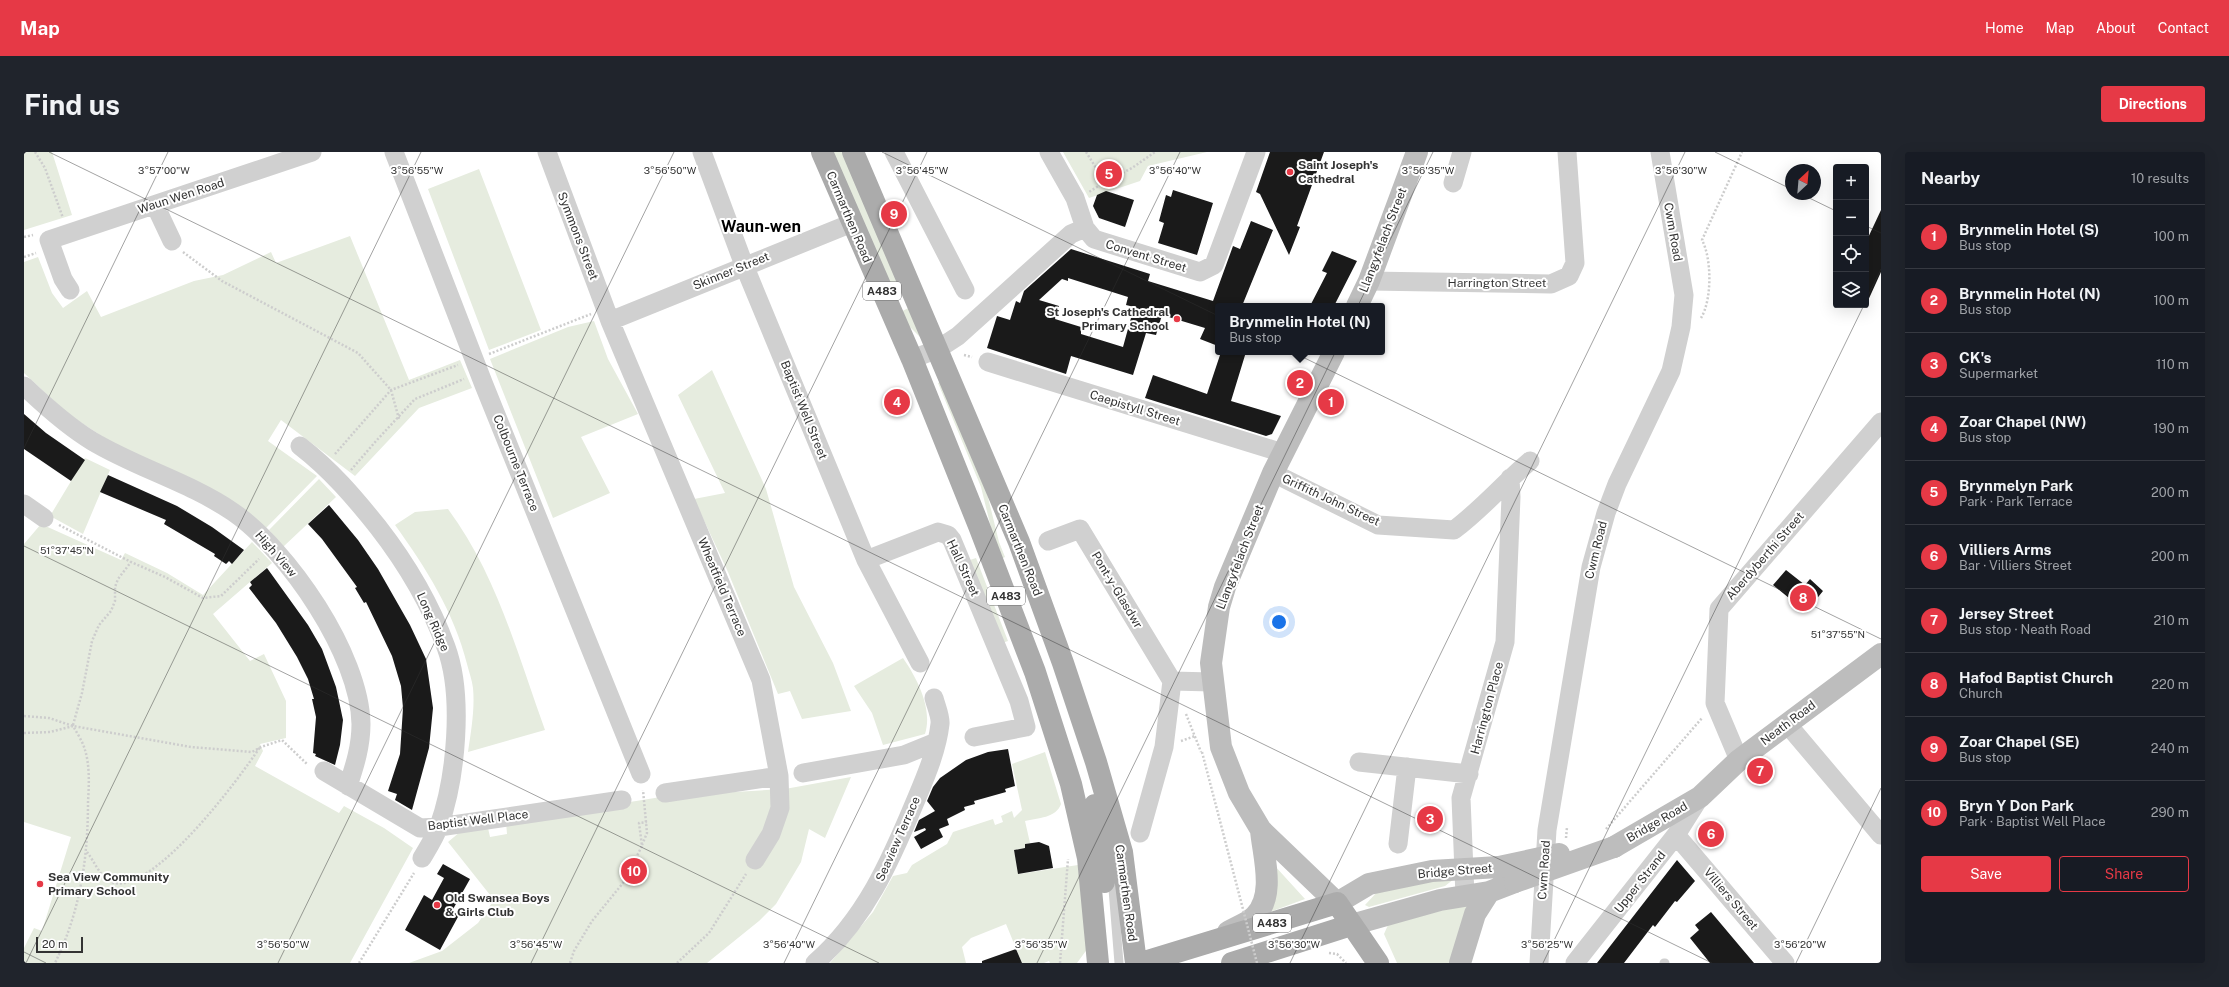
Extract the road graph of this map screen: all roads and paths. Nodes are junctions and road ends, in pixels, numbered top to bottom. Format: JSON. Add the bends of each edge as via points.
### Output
{"nodes":[{"id":1,"x":35,"y":152,"type":"edge"},
{"id":2,"x":312,"y":152,"type":"edge"},
{"id":3,"x":394,"y":152,"type":"edge"},
{"id":4,"x":547,"y":152,"type":"edge"},
{"id":5,"x":702,"y":152,"type":"edge"},
{"id":6,"x":822,"y":152,"type":"edge"},
{"id":7,"x":853,"y":152,"type":"edge"},
{"id":8,"x":894,"y":152,"type":"edge"},
{"id":9,"x":1050,"y":152,"type":"edge"},
{"id":10,"x":1086,"y":152,"type":"edge"},
{"id":11,"x":1155,"y":152,"type":"edge"},
{"id":12,"x":1256,"y":152,"type":"edge"},
{"id":13,"x":1417,"y":152,"type":"edge"},
{"id":14,"x":1462,"y":152,"type":"edge"},
{"id":15,"x":1567,"y":152,"type":"edge"},
{"id":16,"x":1660,"y":152,"type":"edge"},
{"id":17,"x":1742,"y":152,"type":"edge"},
{"id":18,"x":1105,"y":182,"type":"junction"},
{"id":19,"x":1453,"y":183,"type":"dead end"},
{"id":20,"x":1086,"y":194,"type":"dead end"},
{"id":21,"x":155,"y":205,"type":"junction"},
{"id":22,"x":852,"y":223,"type":"junction"},
{"id":23,"x":1085,"y":228,"type":"junction"},
{"id":24,"x":69,"y":234,"type":"junction"},
{"id":25,"x":172,"y":241,"type":"joint"},
{"id":26,"x":744,"y":265,"type":"junction"},
{"id":27,"x":1369,"y":281,"type":"junction"},
{"id":28,"x":70,"y":290,"type":"dead end"},
{"id":29,"x":965,"y":290,"type":"dead end"},
{"id":30,"x":1358,"y":303,"type":"edge"},
{"id":31,"x":608,"y":315,"type":"junction"},
{"id":32,"x":1701,"y":318,"type":"dead end"},
{"id":33,"x":938,"y":349,"type":"junction"},
{"id":34,"x":1332,"y":355,"type":"edge"},
{"id":35,"x":912,"y":359,"type":"junction"},
{"id":36,"x":988,"y":362,"type":"dead end"},
{"id":37,"x":477,"y":366,"type":"junction"},
{"id":38,"x":24,"y":386,"type":"edge"},
{"id":39,"x":391,"y":390,"type":"junction"},
{"id":40,"x":399,"y":419,"type":"junction"},
{"id":41,"x":1881,"y":422,"type":"edge"},
{"id":42,"x":300,"y":446,"type":"dead end"},
{"id":43,"x":1283,"y":453,"type":"junction"},
{"id":44,"x":1530,"y":461,"type":"dead end"},
{"id":45,"x":325,"y":465,"type":"junction"},
{"id":46,"x":989,"y":473,"type":"junction"},
{"id":47,"x":1273,"y":473,"type":"junction"},
{"id":48,"x":1510,"y":478,"type":"junction"},
{"id":49,"x":341,"y":483,"type":"junction"},
{"id":50,"x":24,"y":504,"type":"edge"},
{"id":51,"x":44,"y":518,"type":"joint"},
{"id":52,"x":1048,"y":541,"type":"dead end"},
{"id":53,"x":272,"y":546,"type":"junction"},
{"id":54,"x":866,"y":560,"type":"junction"},
{"id":55,"x":131,"y":562,"type":"junction"},
{"id":56,"x":1045,"y":613,"type":"junction"},
{"id":57,"x":1881,"y":654,"type":"edge"},
{"id":58,"x":920,"y":663,"type":"dead end"},
{"id":59,"x":1172,"y":681,"type":"junction"},
{"id":60,"x":1212,"y":682,"type":"junction"},
{"id":61,"x":934,"y":698,"type":"dead end"},
{"id":62,"x":1715,"y":703,"type":"junction"},
{"id":63,"x":1184,"y":708,"type":"dead end"},
{"id":64,"x":24,"y":716,"type":"edge"},
{"id":65,"x":1788,"y":725,"type":"junction"},
{"id":66,"x":73,"y":726,"type":"junction"},
{"id":67,"x":24,"y":733,"type":"edge"},
{"id":68,"x":974,"y":737,"type":"dead end"},
{"id":69,"x":936,"y":742,"type":"junction"},
{"id":70,"x":261,"y":747,"type":"junction"},
{"id":71,"x":1211,"y":749,"type":"junction"},
{"id":72,"x":1739,"y":760,"type":"junction"},
{"id":73,"x":1359,"y":762,"type":"dead end"},
{"id":74,"x":1407,"y":767,"type":"junction"},
{"id":75,"x":324,"y":771,"type":"joint"},
{"id":76,"x":803,"y":773,"type":"dead end"},
{"id":77,"x":641,"y":774,"type":"joint"},
{"id":78,"x":1469,"y":774,"type":"junction"},
{"id":79,"x":779,"y":776,"type":"junction"},
{"id":80,"x":348,"y":786,"type":"junction"},
{"id":81,"x":665,"y":793,"type":"joint"},
{"id":82,"x":643,"y":797,"type":"junction"},
{"id":83,"x":1700,"y":797,"type":"junction"},
{"id":84,"x":622,"y":800,"type":"joint"},
{"id":85,"x":646,"y":822,"type":"junction"},
{"id":86,"x":439,"y":827,"type":"junction"},
{"id":87,"x":1261,"y":830,"type":"junction"},
{"id":88,"x":1140,"y":833,"type":"dead end"},
{"id":89,"x":1676,"y":835,"type":"junction"},
{"id":90,"x":1881,"y":835,"type":"edge"},
{"id":91,"x":1398,"y":844,"type":"dead end"},
{"id":92,"x":1602,"y":845,"type":"junction"},
{"id":93,"x":642,"y":846,"type":"junction"},
{"id":94,"x":87,"y":852,"type":"junction"},
{"id":95,"x":1068,"y":856,"type":"dead end"},
{"id":96,"x":422,"y":858,"type":"dead end"},
{"id":97,"x":755,"y":860,"type":"joint"},
{"id":98,"x":1464,"y":870,"type":"junction"},
{"id":99,"x":411,"y":878,"type":"dead end"},
{"id":100,"x":1489,"y":892,"type":"junction"},
{"id":101,"x":1465,"y":896,"type":"junction"},
{"id":102,"x":1336,"y":903,"type":"junction"},
{"id":103,"x":1351,"y":925,"type":"junction"},
{"id":104,"x":1208,"y":943,"type":"junction"},
{"id":105,"x":1322,"y":952,"type":"dead end"},
{"id":106,"x":55,"y":963,"type":"edge"},
{"id":107,"x":359,"y":963,"type":"edge"},
{"id":108,"x":570,"y":963,"type":"edge"},
{"id":109,"x":677,"y":963,"type":"edge"},
{"id":110,"x":815,"y":963,"type":"edge"},
{"id":111,"x":1060,"y":963,"type":"edge"},
{"id":112,"x":1098,"y":963,"type":"edge"},
{"id":113,"x":1111,"y":963,"type":"edge"},
{"id":114,"x":1119,"y":963,"type":"edge"},
{"id":115,"x":1136,"y":963,"type":"edge"},
{"id":116,"x":1141,"y":963,"type":"edge"},
{"id":117,"x":1232,"y":963,"type":"edge"},
{"id":118,"x":1257,"y":963,"type":"edge"},
{"id":119,"x":1346,"y":963,"type":"edge"},
{"id":120,"x":1378,"y":963,"type":"edge"},
{"id":121,"x":1460,"y":963,"type":"edge"},
{"id":122,"x":1539,"y":963,"type":"edge"},
{"id":123,"x":1575,"y":963,"type":"edge"},
{"id":124,"x":1785,"y":963,"type":"edge"}],
"edges":[{"from":1,"to":24,"type":"path","via":[[45,168]]},
{"from":2,"to":21,"type":"street","name":"Waun Wen Road"},
{"from":3,"to":37,"type":"street","name":"Colbourne Terrace"},
{"from":4,"to":31,"type":"street","name":"Symmons Street"},
{"from":5,"to":26,"type":"street","name":"Baptist Well Street"},
{"from":6,"to":22,"type":"main road","name":"Carmarthen Road","number":"A483"},
{"from":7,"to":33,"type":"main road","name":"Carmarthen Road","number":"A483"},
{"from":8,"to":29,"type":"street"},
{"from":9,"to":23,"type":"street","via":[[1075,198]]},
{"from":10,"to":18,"type":"path"},
{"from":11,"to":18,"type":"path"},
{"from":12,"to":23,"type":"street","name":"Convent Street","via":[[1214,265],[1208,270],[1200,272],[1094,239]]},
{"from":13,"to":27,"type":"main road","name":"Llangyfelach Street"},
{"from":14,"to":19,"type":"street"},
{"from":15,"to":27,"type":"street","name":"Harrington Street","via":[[1575,263],[1569,276],[1551,284]]},
{"from":16,"to":122,"type":"street","name":"Cwm Road","via":[[1684,295],[1681,327],[1671,371],[1617,484],[1591,567],[1547,830]]},
{"from":17,"to":32,"type":"path","via":[[1702,240],[1707,250],[1708,273],[1706,310]]},
{"from":18,"to":20,"type":"path"},
{"from":21,"to":24,"type":"street","name":"Waun Wen Road"},
{"from":21,"to":25,"type":"street"},
{"from":22,"to":26,"type":"street","name":"Skinner Street"},
{"from":22,"to":35,"type":"main road","name":"Carmarthen Road","number":"A483"},
{"from":23,"to":33,"type":"street","via":[[1072,234],[958,336]]},
{"from":24,"to":28,"type":"street","name":"Waun Wen Road","via":[[49,240],[63,279]]},
{"from":25,"to":39,"type":"path","via":[[222,281],[358,353]]},
{"from":26,"to":31,"type":"street","name":"Skinner Street"},
{"from":26,"to":54,"type":"street","name":"Baptist Well Street"},
{"from":27,"to":30,"type":"main road","name":"Llangyfelach Street"},
{"from":31,"to":37,"type":"path"},
{"from":31,"to":79,"type":"street","name":"Wheatfield Terrace","via":[[761,680]]},
{"from":33,"to":35,"type":"street"},
{"from":33,"to":46,"type":"main road","name":"Carmarthen Road","number":"A483"},
{"from":34,"to":43,"type":"main road","name":"Llangyfelach Street"},
{"from":35,"to":112,"type":"main road","name":"Carmarthen Road","number":"A483","via":[[1035,672],[1071,784],[1088,858]]},
{"from":36,"to":43,"type":"street","name":"Caepistyll Street"},
{"from":37,"to":39,"type":"path"},
{"from":37,"to":40,"type":"path","via":[[415,399]]},
{"from":37,"to":77,"type":"street","name":"Colbourne Terrace"},
{"from":38,"to":53,"type":"street","name":"High View","via":[[68,425],[92,441],[197,490],[233,512]]},
{"from":39,"to":40,"type":"path"},
{"from":39,"to":45,"type":"path"},
{"from":40,"to":49,"type":"path","via":[[376,440]]},
{"from":41,"to":62,"type":"street","name":"Aberdyberthi Street","via":[[1719,608]]},
{"from":42,"to":45,"type":"street","name":"Long Ridge"},
{"from":43,"to":47,"type":"main road","name":"Llangyfelach Street"},
{"from":44,"to":48,"type":"street","name":"Griffith John Street"},
{"from":45,"to":49,"type":"street","name":"Long Ridge"},
{"from":46,"to":56,"type":"main road","name":"Carmarthen Road","number":"A483","via":[[1019,542]]},
{"from":46,"to":113,"type":"main road","number":"A483","via":[[1005,548],[1037,632],[1100,821]]},
{"from":47,"to":48,"type":"street","name":"Griffith John Street","via":[[1378,525],[1429,530],[1454,530],[1478,512]]},
{"from":47,"to":60,"type":"main road","name":"Llangyfelach Street","via":[[1219,607],[1213,648]]},
{"from":48,"to":78,"type":"street","name":"Harrington Place","via":[[1505,642]]},
{"from":49,"to":86,"type":"street","name":"Long Ridge","via":[[397,552],[428,603],[447,649],[455,694],[456,732],[452,776]]},
{"from":50,"to":51,"type":"street"},
{"from":51,"to":55,"type":"path"},
{"from":52,"to":59,"type":"street","name":"Pont-y-Glasdwr","via":[[1080,529]]},
{"from":53,"to":55,"type":"path","via":[[220,596],[202,598]]},
{"from":53,"to":80,"type":"street","name":"High View","via":[[311,597],[336,637],[352,678],[359,701],[361,724],[359,754]]},
{"from":54,"to":58,"type":"street","name":"Baptist Well Street"},
{"from":54,"to":68,"type":"street","name":"Hall Street","via":[[931,534],[938,532],[948,535],[962,561],[1019,701],[1026,727]]},
{"from":55,"to":66,"type":"path","via":[[118,579],[111,611],[99,625],[92,641]]},
{"from":56,"to":114,"type":"lane","via":[[1048,639],[1106,819]]},
{"from":56,"to":115,"type":"main road","name":"Carmarthen Road","number":"A483","via":[[1096,762],[1122,852]]},
{"from":57,"to":65,"type":"main road","name":"Neath Road"},
{"from":59,"to":60,"type":"street"},
{"from":59,"to":88,"type":"street","via":[[1164,747]]},
{"from":60,"to":71,"type":"main road","name":"Llangyfelach Street"},
{"from":61,"to":69,"type":"street","name":"Seaview Terrace","via":[[940,723]]},
{"from":62,"to":72,"type":"street","name":"Aberdyberthi Street"},
{"from":62,"to":92,"type":"path"},
{"from":63,"to":71,"type":"path"},
{"from":64,"to":66,"type":"path","via":[[49,718]]},
{"from":65,"to":72,"type":"main road","name":"Neath Road"},
{"from":65,"to":90,"type":"street"},
{"from":66,"to":67,"type":"path","via":[[50,732]]},
{"from":66,"to":70,"type":"path","via":[[191,747],[252,752]]},
{"from":66,"to":94,"type":"path","via":[[85,750],[88,767]]},
{"from":69,"to":76,"type":"street","via":[[904,755]]},
{"from":69,"to":110,"type":"street","name":"Seaview Terrace","via":[[912,810],[876,888],[844,935]]},
{"from":70,"to":75,"type":"path","via":[[282,740],[304,763]]},
{"from":70,"to":94,"type":"path","via":[[227,795],[159,866],[145,877],[115,884],[106,880]]},
{"from":71,"to":87,"type":"main road","name":"Llangyfelach Street"},
{"from":71,"to":118,"type":"path","bridge":true},
{"from":72,"to":83,"type":"main road","name":"Neath Road"},
{"from":73,"to":74,"type":"street"},
{"from":74,"to":78,"type":"street"},
{"from":74,"to":91,"type":"street"},
{"from":75,"to":80,"type":"street","name":"Baptist Well Place"},
{"from":77,"to":82,"type":"path"},
{"from":78,"to":98,"type":"street","name":"Harrington Place","via":[[1461,798]]},
{"from":79,"to":81,"type":"street"},
{"from":79,"to":97,"type":"street","name":"Wheatfield Terrace","via":[[780,808],[771,834]]},
{"from":80,"to":86,"type":"street","name":"Baptist Well Place","via":[[420,828]]},
{"from":81,"to":82,"type":"path"},
{"from":82,"to":84,"type":"path"},
{"from":82,"to":85,"type":"path"},
{"from":83,"to":89,"type":"street","name":"Upper Strand"},
{"from":83,"to":92,"type":"main road","name":"Bridge Road"},
{"from":84,"to":86,"type":"street","name":"Baptist Well Place"},
{"from":85,"to":93,"type":"path","via":[[648,833]]},
{"from":85,"to":93,"type":"path","via":[[639,823]]},
{"from":86,"to":96,"type":"street","name":"Long Ridge"},
{"from":87,"to":102,"type":"main road","name":"Llangyfelach Street"},
{"from":87,"to":104,"type":"main road","via":[[1266,874],[1265,898],[1255,916]]},
{"from":89,"to":123,"type":"street","name":"Upper Strand"},
{"from":89,"to":124,"type":"street","name":"Villiers Street"},
{"from":92,"to":98,"type":"main road","name":"Bridge Street","bridge":true,"via":[[1499,867]]},
{"from":92,"to":100,"type":"main road","name":"Bridge Street","bridge":true},
{"from":93,"to":108,"type":"path","via":[[623,883],[592,922],[574,951]]},
{"from":94,"to":106,"type":"path","via":[[74,917]]},
{"from":95,"to":111,"type":"path"},
{"from":97,"to":109,"type":"path","via":[[731,902],[709,933]]},
{"from":98,"to":101,"type":"street","name":"Harrington Place"},
{"from":98,"to":102,"type":"main road","name":"Bridge Street","via":[[1432,871],[1369,884]]},
{"from":99,"to":107,"type":"path"},
{"from":100,"to":101,"type":"main road","name":"Bridge Street"},
{"from":100,"to":121,"type":"main road","via":[[1475,914]]},
{"from":101,"to":103,"type":"main road","name":"Bridge Street","via":[[1440,900]]},
{"from":102,"to":103,"type":"main road"},
{"from":102,"to":104,"type":"main road","name":"Bridge Street","number":"A483"},
{"from":103,"to":117,"type":"main road","name":"Bridge Street","number":"A483"},
{"from":103,"to":120,"type":"main road"},
{"from":104,"to":116,"type":"main road","name":"Bridge Street","number":"A483"},
{"from":105,"to":119,"type":"path","via":[[1337,954]]}]}
